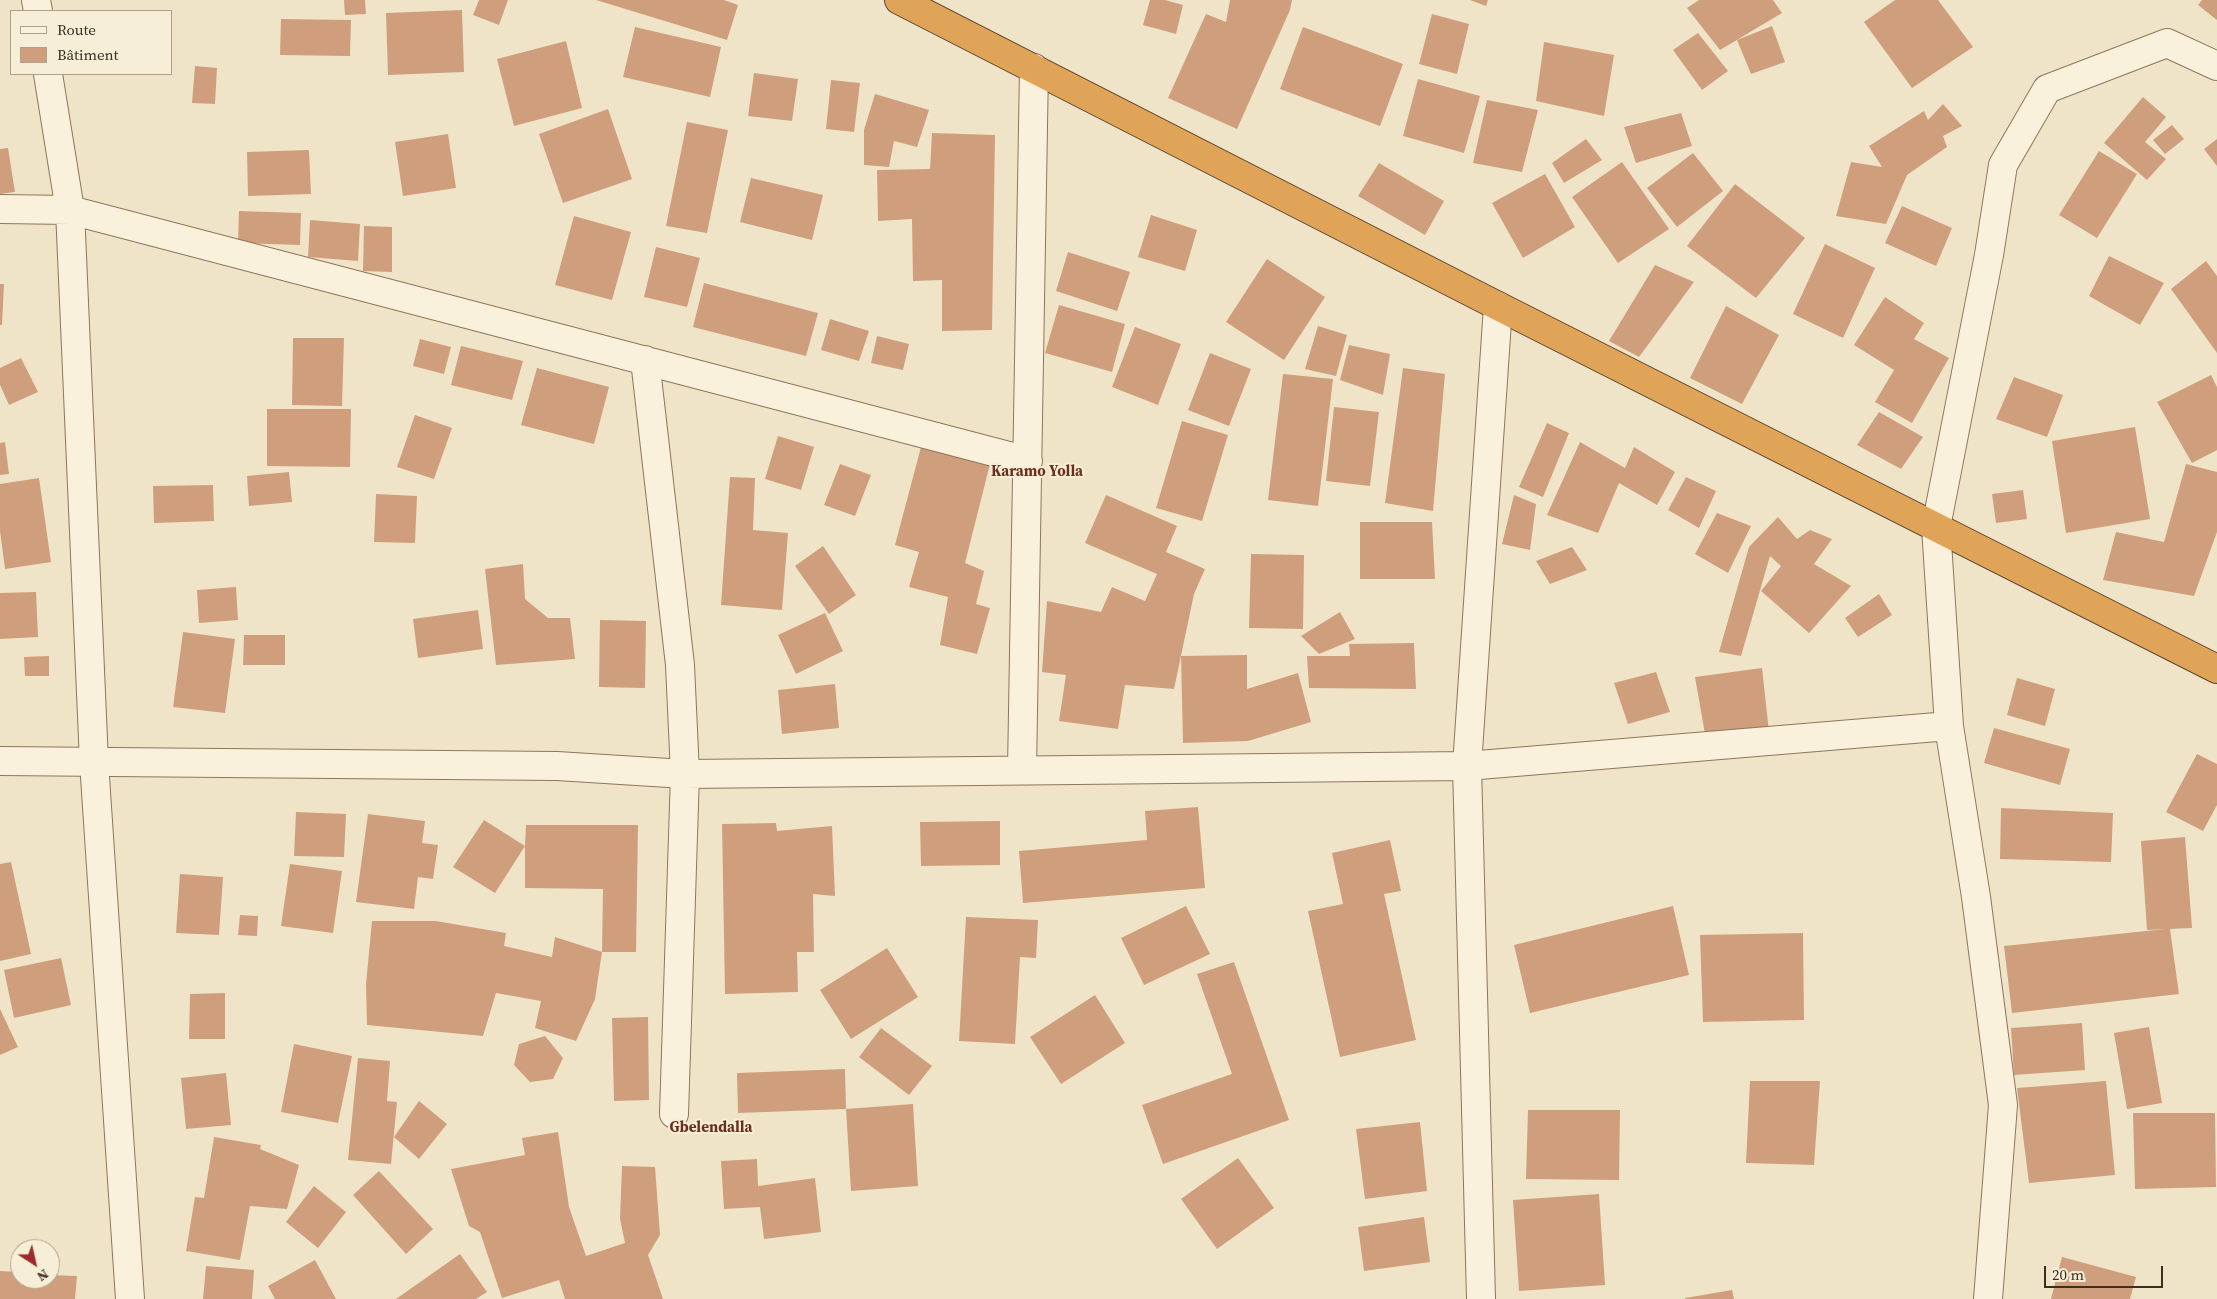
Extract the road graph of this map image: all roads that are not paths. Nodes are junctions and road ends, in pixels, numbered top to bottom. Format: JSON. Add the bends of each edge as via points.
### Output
{"nodes":[{"id":1,"x":899,"y":0,"type":"edge"},
{"id":2,"x":2217,"y":66,"type":"edge"},
{"id":3,"x":1034,"y":68,"type":"junction"},
{"id":4,"x":48,"y":75,"type":"edge"},
{"id":5,"x":0,"y":209,"type":"edge"},
{"id":6,"x":70,"y":210,"type":"junction"},
{"id":7,"x":1498,"y":306,"type":"junction"},
{"id":8,"x":645,"y":360,"type":"junction"},
{"id":9,"x":1028,"y":461,"type":"junction"},
{"id":10,"x":1936,"y":527,"type":"junction"},
{"id":11,"x":2217,"y":669,"type":"edge"},
{"id":12,"x":1949,"y":726,"type":"junction"},
{"id":13,"x":0,"y":761,"type":"edge"},
{"id":14,"x":94,"y":762,"type":"junction"},
{"id":15,"x":1467,"y":766,"type":"junction"},
{"id":16,"x":1022,"y":770,"type":"junction"},
{"id":17,"x":686,"y":774,"type":"junction"},
{"id":18,"x":674,"y":1114,"type":"dead end"},
{"id":19,"x":130,"y":1299,"type":"edge"},
{"id":20,"x":1482,"y":1299,"type":"edge"},
{"id":21,"x":1988,"y":1299,"type":"edge"}],
"edges":[{"from":1,"to":3,"type":"highway"},
{"from":2,"to":10,"type":"street","via":[[2168,43],[2047,89],[2003,165]]},
{"from":3,"to":7,"type":"highway"},
{"from":3,"to":9,"type":"street"},
{"from":4,"to":6,"type":"street"},
{"from":5,"to":6,"type":"street"},
{"from":6,"to":8,"type":"street"},
{"from":6,"to":14,"type":"street"},
{"from":7,"to":10,"type":"highway"},
{"from":7,"to":15,"type":"street"},
{"from":8,"to":9,"type":"street"},
{"from":8,"to":17,"type":"street","via":[[680,665]]},
{"from":9,"to":16,"type":"street"},
{"from":10,"to":11,"type":"highway"},
{"from":10,"to":12,"type":"street"},
{"from":12,"to":15,"type":"street"},
{"from":12,"to":21,"type":"street","via":[[1976,897],[2002,1104]]},
{"from":13,"to":14,"type":"street"},
{"from":14,"to":17,"type":"street","via":[[558,766]]},
{"from":14,"to":19,"type":"street"},
{"from":15,"to":16,"type":"street"},
{"from":15,"to":20,"type":"street"},
{"from":16,"to":17,"type":"street"},
{"from":17,"to":18,"type":"street"}]}
